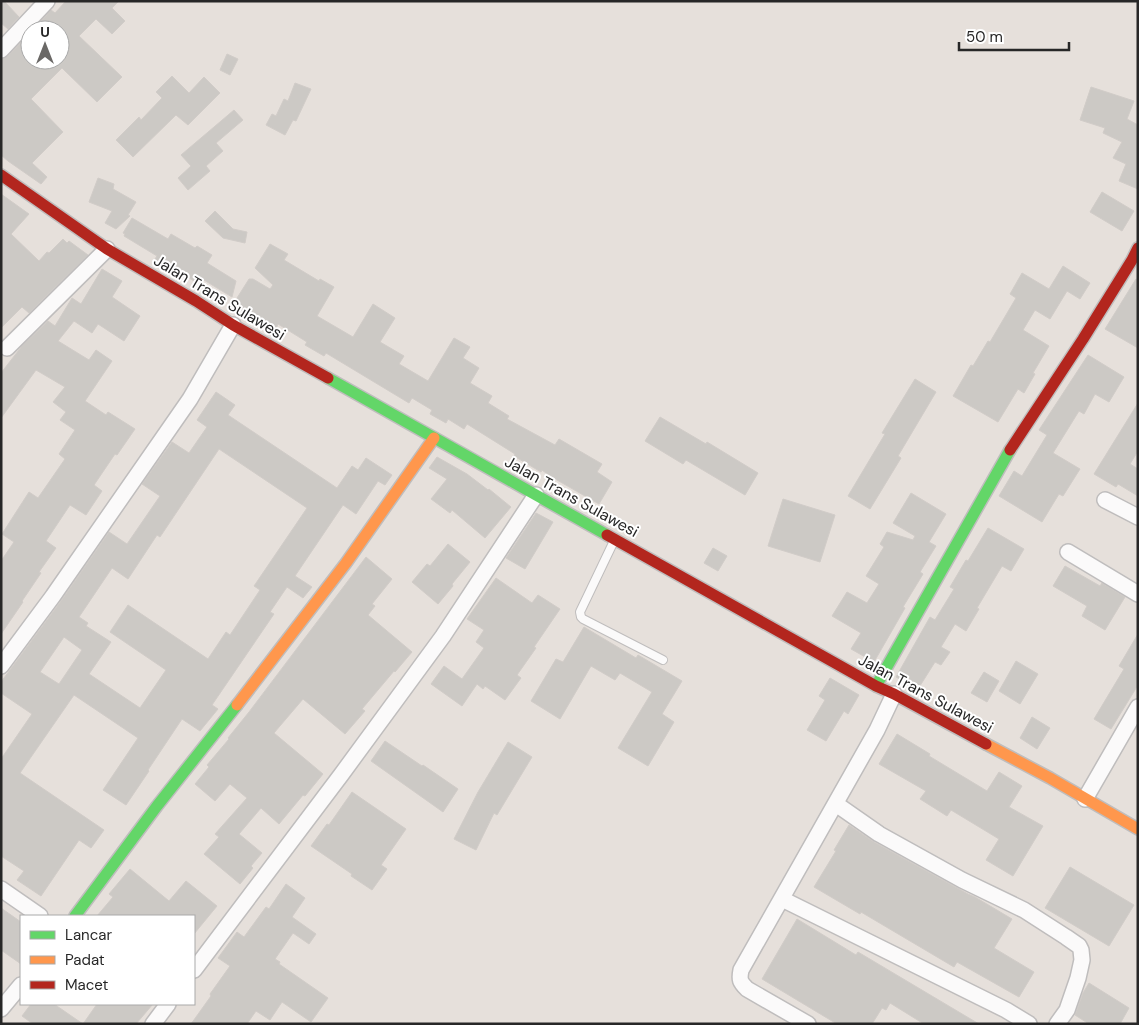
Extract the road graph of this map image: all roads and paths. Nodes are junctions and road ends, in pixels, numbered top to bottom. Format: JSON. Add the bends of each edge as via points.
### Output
{"nodes":[{"id":1,"x":48,"y":1,"type":"edge"},
{"id":2,"x":1,"y":50,"type":"edge"},
{"id":3,"x":1,"y":175,"type":"edge"},
{"id":4,"x":1138,"y":248,"type":"edge"},
{"id":5,"x":107,"y":249,"type":"junction"},
{"id":6,"x":233,"y":325,"type":"junction"},
{"id":7,"x":8,"y":348,"type":"dead end"},
{"id":8,"x":434,"y":438,"type":"junction"},
{"id":9,"x":536,"y":495,"type":"junction"},
{"id":10,"x":1105,"y":500,"type":"dead end"},
{"id":11,"x":1138,"y":517,"type":"edge"},
{"id":12,"x":615,"y":539,"type":"junction"},
{"id":13,"x":1068,"y":552,"type":"dead end"},
{"id":14,"x":1138,"y":594,"type":"edge"},
{"id":15,"x":663,"y":660,"type":"dead end"},
{"id":16,"x":1,"y":666,"type":"edge"},
{"id":17,"x":876,"y":686,"type":"junction"},
{"id":18,"x":894,"y":694,"type":"junction"},
{"id":19,"x":1138,"y":707,"type":"edge"},
{"id":20,"x":1086,"y":799,"type":"junction"},
{"id":21,"x":836,"y":804,"type":"junction"},
{"id":22,"x":1138,"y":829,"type":"edge"},
{"id":23,"x":1,"y":889,"type":"edge"},
{"id":24,"x":782,"y":898,"type":"junction"},
{"id":25,"x":39,"y":915,"type":"edge"},
{"id":26,"x":77,"y":915,"type":"edge"},
{"id":27,"x":195,"y":969,"type":"edge"},
{"id":28,"x":20,"y":986,"type":"edge"},
{"id":29,"x":167,"y":1005,"type":"edge"},
{"id":30,"x":1,"y":1009,"type":"edge"},
{"id":31,"x":153,"y":1024,"type":"edge"},
{"id":32,"x":808,"y":1024,"type":"edge"},
{"id":33,"x":1029,"y":1024,"type":"edge"},
{"id":34,"x":1057,"y":1024,"type":"edge"}],
"edges":[{"from":1,"to":2,"type":"street"},
{"from":3,"to":5,"type":"main road","name":"Jalan Trans Sulawesi"},
{"from":4,"to":17,"type":"main road","via":[[1012,447]]},
{"from":5,"to":6,"type":"main road","name":"Jalan Trans Sulawesi"},
{"from":5,"to":7,"type":"street"},
{"from":6,"to":8,"type":"main road","name":"Jalan Trans Sulawesi"},
{"from":6,"to":16,"type":"street","via":[[190,399],[54,596]]},
{"from":8,"to":9,"type":"main road","name":"Jalan Trans Sulawesi"},
{"from":8,"to":26,"type":"main road","via":[[346,563]]},
{"from":9,"to":12,"type":"main road","name":"Jalan Trans Sulawesi"},
{"from":9,"to":27,"type":"street","via":[[443,636]]},
{"from":10,"to":11,"type":"street"},
{"from":12,"to":15,"type":"lane","via":[[580,612],[581,617]]},
{"from":12,"to":17,"type":"main road","name":"Jalan Trans Sulawesi"},
{"from":13,"to":14,"type":"street"},
{"from":17,"to":18,"type":"main road","name":"Jalan Trans Sulawesi"},
{"from":18,"to":20,"type":"main road","name":"Jalan Trans Sulawesi"},
{"from":18,"to":21,"type":"street"},
{"from":19,"to":20,"type":"street"},
{"from":20,"to":22,"type":"main road","name":"Jalan Trans Sulawesi"},
{"from":21,"to":24,"type":"street"},
{"from":21,"to":34,"type":"street","via":[[879,834],[1024,910],[1079,946],[1082,960],[1078,978],[1067,1010]]},
{"from":23,"to":25,"type":"street"},
{"from":24,"to":32,"type":"street","via":[[741,970],[741,983]]},
{"from":24,"to":33,"type":"street"},
{"from":28,"to":30,"type":"street"},
{"from":29,"to":31,"type":"street"}]}
